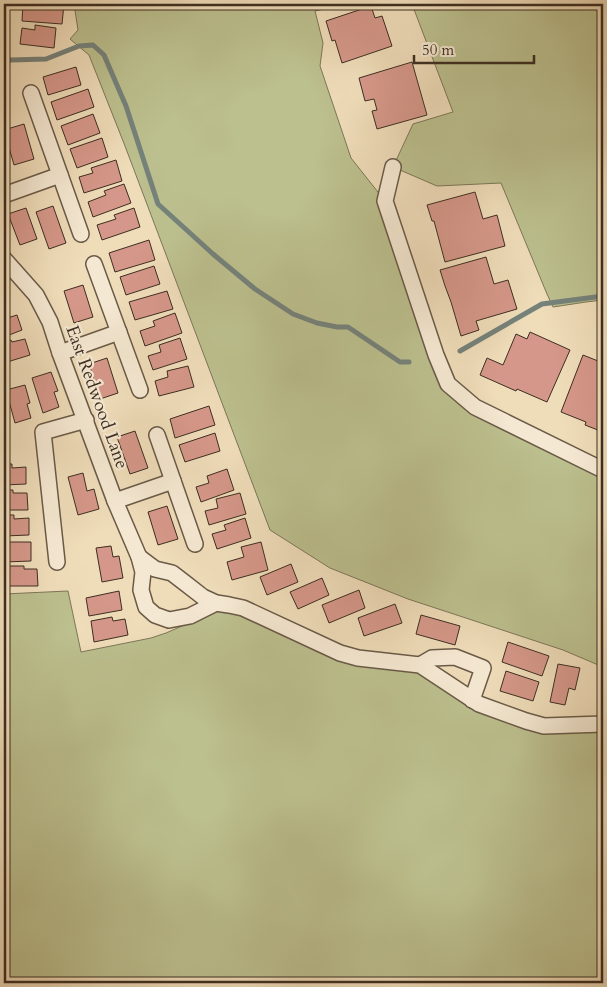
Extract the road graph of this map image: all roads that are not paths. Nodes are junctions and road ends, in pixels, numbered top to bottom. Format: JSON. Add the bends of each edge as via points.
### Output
{"nodes":[{"id":1,"x":31,"y":93,"type":"dead end"},
{"id":2,"x":393,"y":167,"type":"dead end"},
{"id":3,"x":60,"y":175,"type":"junction"},
{"id":4,"x":4,"y":195,"type":"edge"},
{"id":5,"x":81,"y":234,"type":"dead end"},
{"id":6,"x":4,"y":259,"type":"edge"},
{"id":7,"x":94,"y":264,"type":"dead end"},
{"id":8,"x":119,"y":332,"type":"junction"},
{"id":9,"x":60,"y":353,"type":"junction"},
{"id":10,"x":140,"y":390,"type":"dead end"},
{"id":11,"x":86,"y":420,"type":"junction"},
{"id":12,"x":157,"y":435,"type":"dead end"},
{"id":13,"x":603,"y":470,"type":"edge"},
{"id":14,"x":172,"y":481,"type":"junction"},
{"id":15,"x":115,"y":501,"type":"junction"},
{"id":16,"x":195,"y":544,"type":"dead end"},
{"id":17,"x":139,"y":557,"type":"junction"},
{"id":18,"x":57,"y":562,"type":"dead end"},
{"id":19,"x":216,"y":603,"type":"junction"},
{"id":20,"x":420,"y":665,"type":"junction"},
{"id":21,"x":472,"y":700,"type":"junction"},
{"id":22,"x":603,"y":724,"type":"edge"}],
"edges":[{"from":1,"to":3,"type":"street"},
{"from":2,"to":13,"type":"street","via":[[384,201],[448,384],[475,406]]},
{"from":3,"to":4,"type":"street"},
{"from":3,"to":5,"type":"street"},
{"from":6,"to":9,"type":"street","name":"East Redwood Lane","via":[[36,295],[50,322]]},
{"from":7,"to":8,"type":"street"},
{"from":8,"to":9,"type":"street"},
{"from":8,"to":10,"type":"street"},
{"from":9,"to":11,"type":"street","name":"East Redwood Lane"},
{"from":11,"to":15,"type":"street","name":"East Redwood Lane"},
{"from":11,"to":18,"type":"street","via":[[43,432]]},
{"from":12,"to":14,"type":"street"},
{"from":14,"to":15,"type":"street"},
{"from":14,"to":16,"type":"street"},
{"from":15,"to":17,"type":"street","name":"East Redwood Lane"},
{"from":17,"to":19,"type":"street","via":[[155,569],[172,573]]},
{"from":17,"to":19,"type":"street","name":"East Redwood Lane","via":[[143,572],[141,590],[146,607],[155,615],[169,620],[190,616]]},
{"from":19,"to":20,"type":"street","via":[[243,608],[340,653]]},
{"from":20,"to":21,"type":"street"},
{"from":20,"to":21,"type":"street","via":[[432,658],[455,658],[482,668]]},
{"from":21,"to":22,"type":"street","via":[[544,726]]}]}
